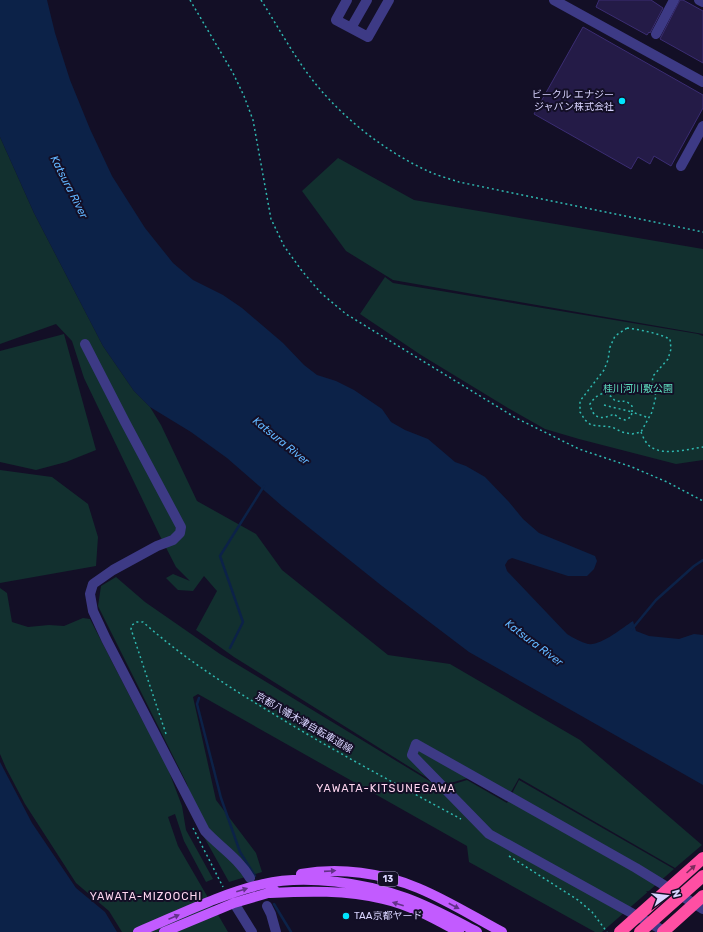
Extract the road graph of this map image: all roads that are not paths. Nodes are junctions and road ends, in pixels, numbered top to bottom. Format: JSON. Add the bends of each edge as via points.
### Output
{"nodes":[{"id":1,"x":347,"y":0,"type":"edge"},
{"id":2,"x":367,"y":0,"type":"edge"},
{"id":3,"x":389,"y":0,"type":"edge"},
{"id":4,"x":554,"y":0,"type":"edge"},
{"id":5,"x":674,"y":0,"type":"edge"},
{"id":6,"x":699,"y":0,"type":"edge"},
{"id":7,"x":703,"y":2,"type":"edge"},
{"id":8,"x":351,"y":28,"type":"junction"},
{"id":9,"x":656,"y":34,"type":"dead end"},
{"id":10,"x":703,"y":82,"type":"edge"},
{"id":11,"x":703,"y":126,"type":"edge"},
{"id":12,"x":681,"y":166,"type":"dead end"},
{"id":13,"x":85,"y":344,"type":"dead end"},
{"id":14,"x":703,"y":858,"type":"edge"},
{"id":15,"x":703,"y":876,"type":"edge"},
{"id":16,"x":250,"y":878,"type":"dead end"},
{"id":17,"x":330,"y":881,"type":"junction"},
{"id":18,"x":264,"y":884,"type":"junction"},
{"id":19,"x":270,"y":893,"type":"junction"},
{"id":20,"x":703,"y":896,"type":"edge"},
{"id":21,"x":226,"y":898,"type":"junction"},
{"id":22,"x":267,"y":906,"type":"dead end"},
{"id":23,"x":703,"y":909,"type":"edge"},
{"id":24,"x":138,"y":932,"type":"edge"},
{"id":25,"x":164,"y":932,"type":"edge"},
{"id":26,"x":252,"y":932,"type":"edge"},
{"id":27,"x":276,"y":932,"type":"edge"},
{"id":28,"x":459,"y":932,"type":"edge"},
{"id":29,"x":478,"y":932,"type":"edge"},
{"id":30,"x":502,"y":932,"type":"edge"},
{"id":31,"x":620,"y":932,"type":"edge"},
{"id":32,"x":640,"y":932,"type":"edge"},
{"id":33,"x":664,"y":932,"type":"edge"}],
"edges":[{"from":1,"to":8,"type":"lane","via":[[336,20]]},
{"from":2,"to":8,"type":"lane"},
{"from":3,"to":8,"type":"lane","via":[[368,36]]},
{"from":4,"to":10,"type":"lane"},
{"from":5,"to":9,"type":"lane"},
{"from":6,"to":7,"type":"lane"},
{"from":11,"to":12,"type":"lane"},
{"from":13,"to":16,"type":"lane","via":[[181,526],[180,533],[173,540],[112,570],[93,584],[90,594],[93,611],[205,831],[235,859]]},
{"from":31,"to":14,"type":"highway","one_way":true},
{"from":15,"to":32,"type":"highway"},
{"from":17,"to":18,"type":"main road","number":"13","via":[[312,879]]},
{"from":17,"to":19,"type":"main road","number":"13"},
{"from":17,"to":29,"type":"main road","number":"13","via":[[376,889],[407,898]]},
{"from":21,"to":18,"type":"main road","number":"13","one_way":true},
{"from":18,"to":30,"type":"main road","number":"13","one_way":true,"via":[[298,875],[337,870],[382,877],[418,888]]},
{"from":19,"to":21,"type":"main road","number":"13"},
{"from":28,"to":19,"type":"main road","number":"13","one_way":true,"via":[[430,916],[385,899],[326,891]]},
{"from":20,"to":33,"type":"highway"},
{"from":24,"to":21,"type":"main road","number":"13","one_way":true},
{"from":21,"to":25,"type":"main road","number":"13"},
{"from":21,"to":26,"type":"lane"},
{"from":22,"to":27,"type":"lane"},
{"from":23,"to":33,"type":"lane","via":[[636,868],[416,744],[412,755],[489,834]]}]}
